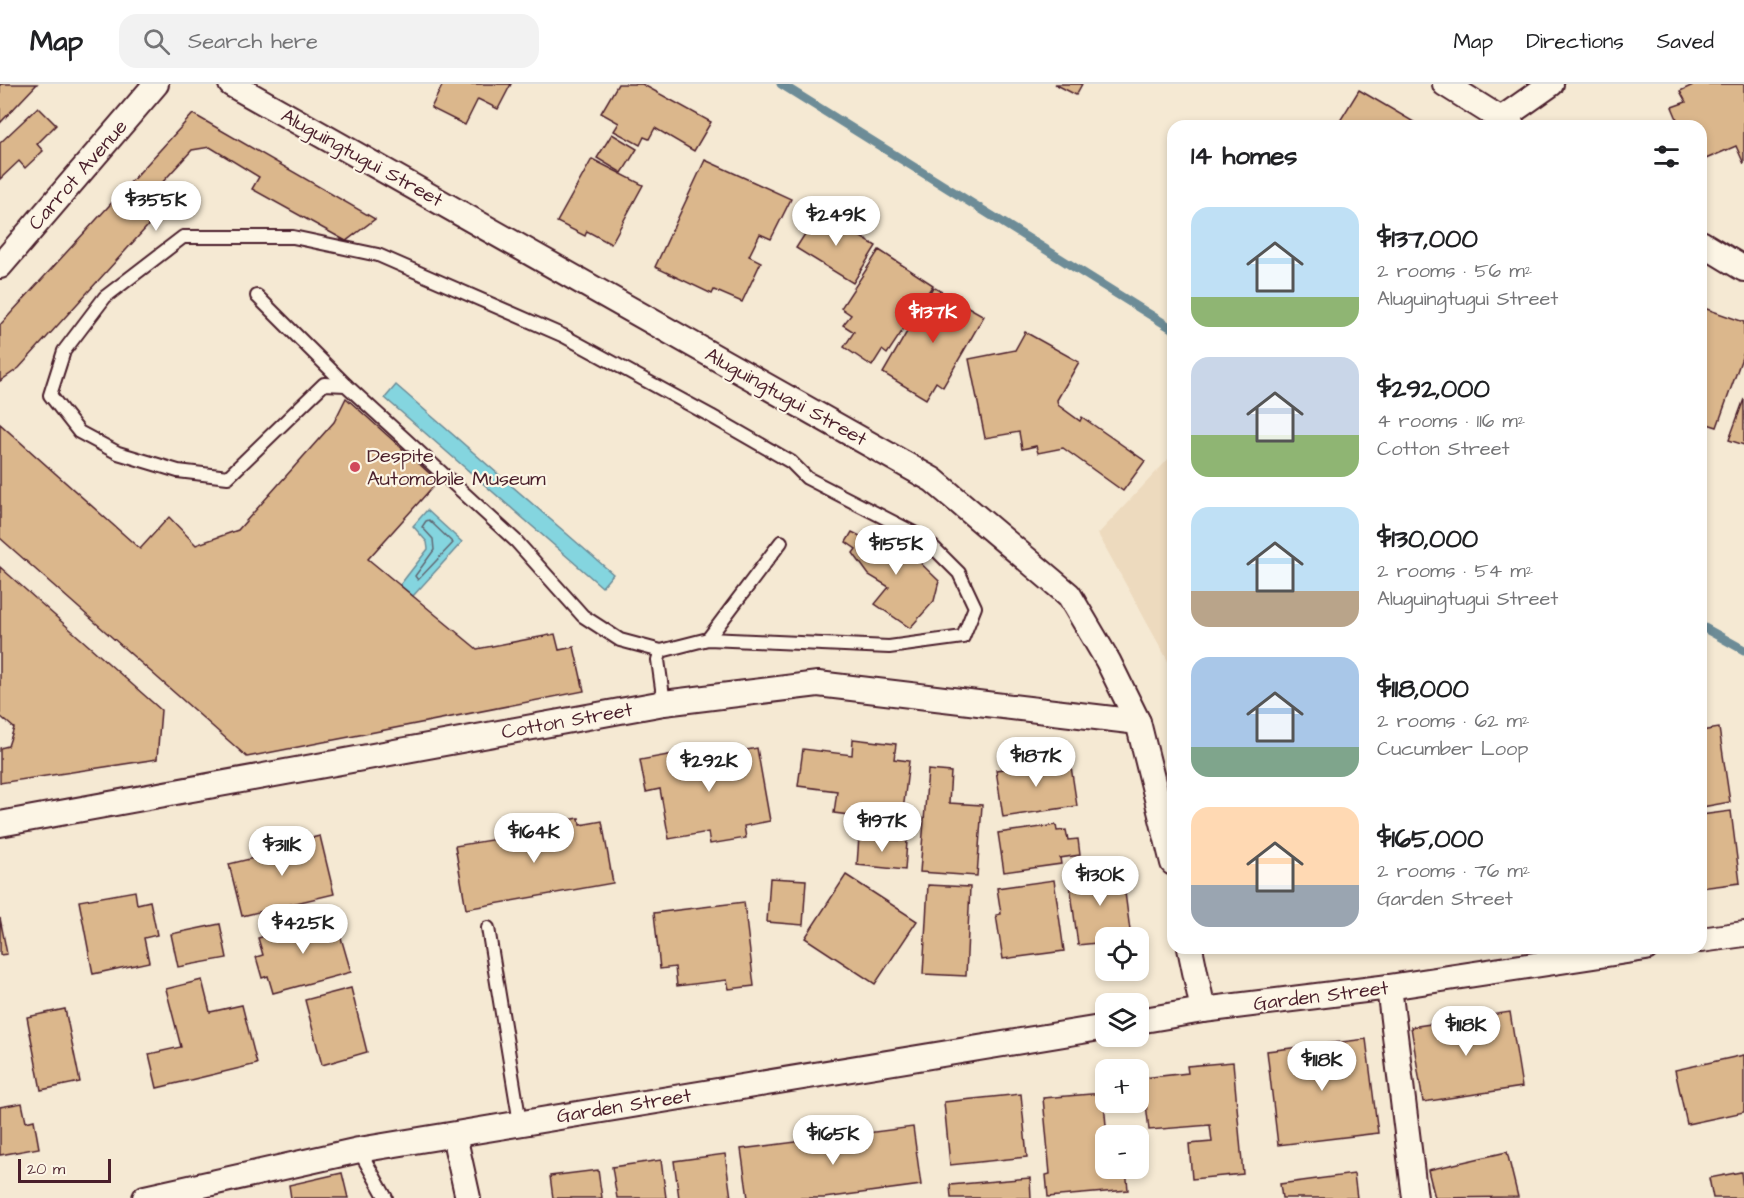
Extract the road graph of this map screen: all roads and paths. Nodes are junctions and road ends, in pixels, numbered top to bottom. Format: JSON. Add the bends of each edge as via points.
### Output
{"nodes":[{"id":1,"x":156,"y":84,"type":"edge"},
{"id":2,"x":231,"y":84,"type":"edge"},
{"id":3,"x":1445,"y":84,"type":"edge"},
{"id":4,"x":1551,"y":84,"type":"edge"},
{"id":5,"x":1503,"y":120,"type":"edge"},
{"id":6,"x":1508,"y":120,"type":"edge"},
{"id":7,"x":1707,"y":247,"type":"edge"},
{"id":8,"x":0,"y":266,"type":"edge"},
{"id":9,"x":1744,"y":269,"type":"edge"},
{"id":10,"x":257,"y":296,"type":"dead end"},
{"id":11,"x":346,"y":385,"type":"junction"},
{"id":12,"x":781,"y":542,"type":"dead end"},
{"id":13,"x":708,"y":639,"type":"junction"},
{"id":14,"x":661,"y":651,"type":"junction"},
{"id":15,"x":664,"y":703,"type":"junction"},
{"id":16,"x":1138,"y":722,"type":"junction"},
{"id":17,"x":0,"y":824,"type":"edge"},
{"id":18,"x":1167,"y":839,"type":"edge"},
{"id":19,"x":488,"y":928,"type":"dead end"},
{"id":20,"x":1744,"y":934,"type":"edge"},
{"id":21,"x":1707,"y":939,"type":"edge"},
{"id":22,"x":1191,"y":954,"type":"edge"},
{"id":23,"x":1606,"y":954,"type":"edge"},
{"id":24,"x":1389,"y":987,"type":"junction"},
{"id":25,"x":1203,"y":1010,"type":"junction"},
{"id":26,"x":1149,"y":1019,"type":"edge"},
{"id":27,"x":1095,"y":1029,"type":"edge"},
{"id":28,"x":520,"y":1123,"type":"junction"},
{"id":29,"x":454,"y":1135,"type":"junction"},
{"id":30,"x":359,"y":1150,"type":"junction"},
{"id":31,"x":145,"y":1198,"type":"edge"},
{"id":32,"x":386,"y":1198,"type":"edge"},
{"id":33,"x":468,"y":1198,"type":"edge"},
{"id":34,"x":1415,"y":1198,"type":"edge"}],
"edges":[{"from":1,"to":8,"type":"street","name":"Carrot Avenue"},
{"from":2,"to":16,"type":"street","name":"Aluguingtugui Street","via":[[933,480],[1069,595]]},
{"from":3,"to":5,"type":"street"},
{"from":4,"to":6,"type":"street"},
{"from":7,"to":9,"type":"street"},
{"from":10,"to":11,"type":"lane"},
{"from":11,"to":13,"type":"lane","via":[[324,384],[228,477],[178,471],[118,453],[79,432],[50,396],[64,351],[105,297],[183,237],[292,237],[378,255],[564,336],[721,421],[791,462],[807,478],[924,538],[959,573],[975,607],[963,637],[889,647]]},
{"from":11,"to":14,"type":"lane","via":[[516,541],[583,616],[620,640]]},
{"from":12,"to":13,"type":"lane"},
{"from":13,"to":14,"type":"lane"},
{"from":14,"to":15,"type":"lane","via":[[658,660]]},
{"from":15,"to":16,"type":"street","name":"Cotton Street","via":[[818,684]]},
{"from":15,"to":17,"type":"street","name":"Cotton Street"},
{"from":16,"to":18,"type":"street","name":"Aluguingtugui Street"},
{"from":19,"to":28,"type":"lane"},
{"from":20,"to":21,"type":"street"},
{"from":22,"to":25,"type":"street"},
{"from":23,"to":24,"type":"street","name":"Garden Street"},
{"from":24,"to":25,"type":"street","name":"Garden Street"},
{"from":24,"to":34,"type":"street"},
{"from":25,"to":26,"type":"street","name":"Garden Street"},
{"from":27,"to":28,"type":"street","name":"Garden Street"},
{"from":28,"to":29,"type":"street","name":"Garden Street"},
{"from":29,"to":30,"type":"street","name":"Garden Street"},
{"from":29,"to":33,"type":"street"},
{"from":30,"to":31,"type":"street","name":"Garden Street"},
{"from":30,"to":32,"type":"lane"}]}
